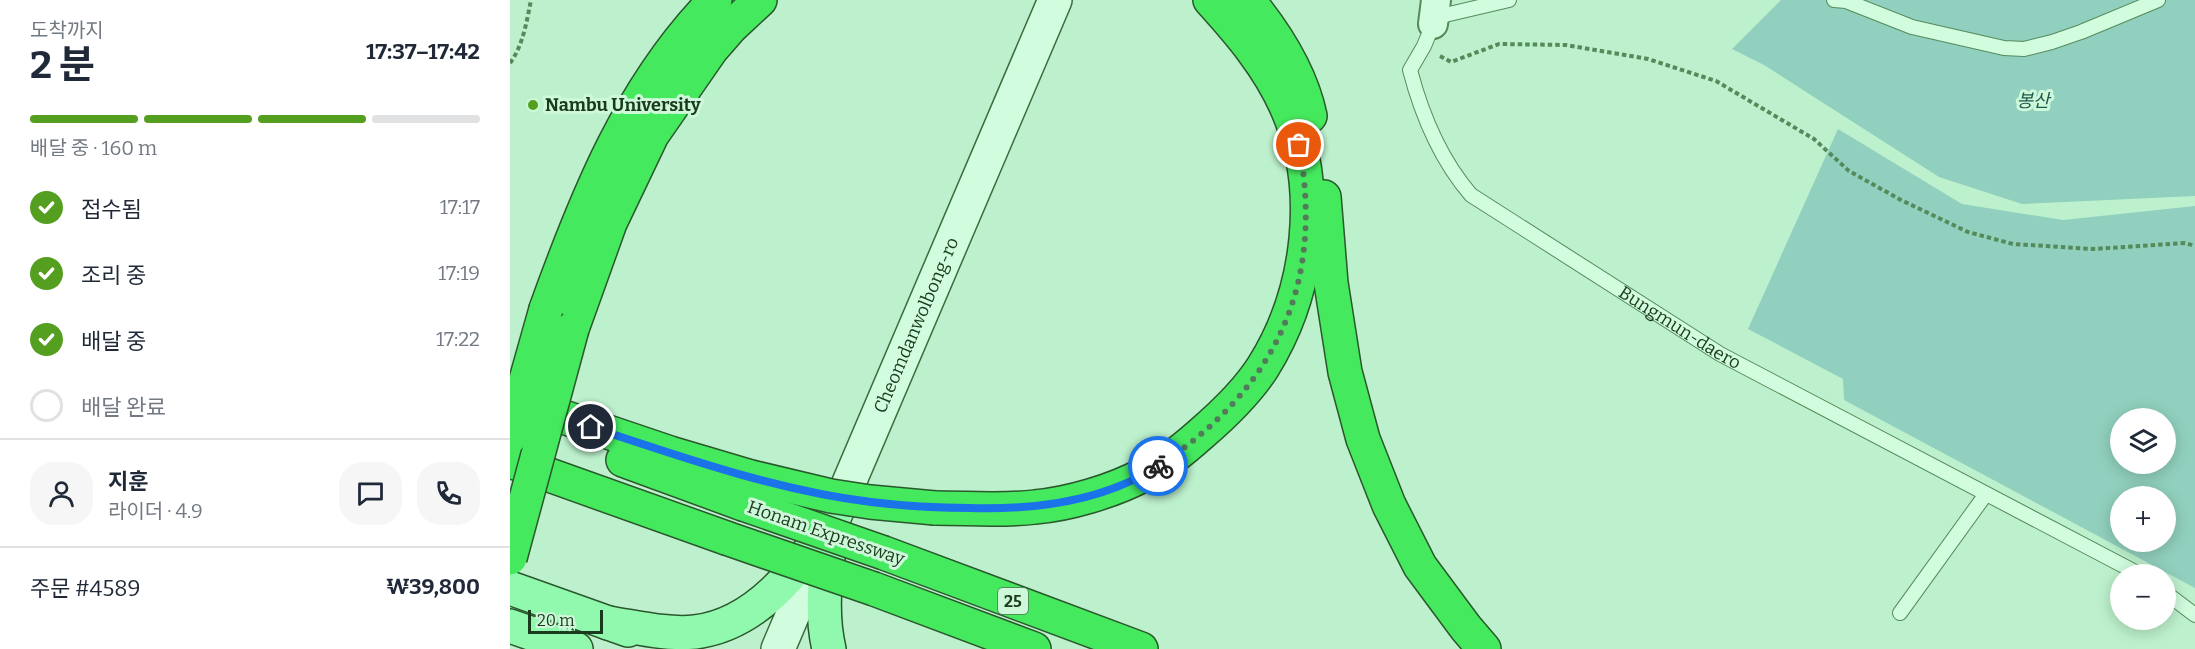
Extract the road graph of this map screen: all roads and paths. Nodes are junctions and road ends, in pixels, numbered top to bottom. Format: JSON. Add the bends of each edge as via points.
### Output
{"nodes":[{"id":1,"x":531,"y":0,"type":"edge"},
{"id":2,"x":715,"y":0,"type":"edge"},
{"id":3,"x":760,"y":0,"type":"edge"},
{"id":4,"x":1055,"y":0,"type":"edge"},
{"id":5,"x":1210,"y":0,"type":"edge"},
{"id":6,"x":1248,"y":0,"type":"edge"},
{"id":7,"x":1509,"y":0,"type":"edge"},
{"id":8,"x":1834,"y":0,"type":"edge"},
{"id":9,"x":2158,"y":0,"type":"edge"},
{"id":10,"x":1431,"y":23,"type":"edge"},
{"id":11,"x":510,"y":63,"type":"edge"},
{"id":12,"x":2195,"y":246,"type":"edge"},
{"id":13,"x":510,"y":398,"type":"edge"},
{"id":14,"x":510,"y":419,"type":"edge"},
{"id":15,"x":510,"y":437,"type":"edge"},
{"id":16,"x":510,"y":461,"type":"edge"},
{"id":17,"x":1986,"y":494,"type":"junction"},
{"id":18,"x":834,"y":517,"type":"junction"},
{"id":19,"x":510,"y":558,"type":"edge"},
{"id":20,"x":2120,"y":564,"type":"edge"},
{"id":21,"x":510,"y":588,"type":"edge"},
{"id":22,"x":2176,"y":601,"type":"edge"},
{"id":23,"x":1900,"y":613,"type":"dead end"},
{"id":24,"x":2195,"y":615,"type":"edge"},
{"id":25,"x":608,"y":623,"type":"junction"},
{"id":26,"x":510,"y":626,"type":"edge"},
{"id":27,"x":576,"y":649,"type":"edge"},
{"id":28,"x":681,"y":649,"type":"edge"},
{"id":29,"x":778,"y":649,"type":"edge"},
{"id":30,"x":829,"y":649,"type":"edge"},
{"id":31,"x":1034,"y":649,"type":"edge"},
{"id":32,"x":1141,"y":649,"type":"edge"},
{"id":33,"x":1484,"y":649,"type":"edge"}],
"edges":[{"from":1,"to":11,"type":"path"},
{"from":2,"to":15,"type":"highway","bridge":true,"via":[[662,63],[599,174],[546,309]]},
{"from":3,"to":19,"type":"highway","bridge":true,"via":[[731,27],[683,87],[652,135],[610,223],[572,329]]},
{"from":4,"to":18,"type":"street","name":"Cheomdanwolbong-ro"},
{"from":5,"to":13,"type":"highway","bridge":true,"via":[[1264,64],[1287,107],[1306,178],[1302,268],[1287,320],[1263,367],[1228,411],[1182,450],[1144,475],[1098,493],[1037,507],[935,508],[841,497],[751,477],[670,453]]},
{"from":6,"to":33,"type":"highway","via":[[1290,59],[1307,104],[1320,159],[1331,283],[1345,372],[1363,439],[1389,505],[1420,566]]},
{"from":7,"to":10,"type":"lane","via":[[1445,15]]},
{"from":8,"to":9,"type":"lane","via":[[1912,27],[2024,49],[2072,35]]},
{"from":10,"to":12,"type":"path","via":[[1451,62],[1499,44],[1566,45],[1648,59],[1716,81],[1814,139],[1849,171],[1968,232],[2013,243],[2093,249],[2186,243]]},
{"from":10,"to":17,"type":"lane","name":"Bungmun-daero","via":[[1410,70],[1441,153],[1453,175],[1471,195],[1720,354]]},
{"from":14,"to":32,"type":"highway","name":"Honam Expressway","number":"25","bridge":true},
{"from":16,"to":31,"type":"highway","name":"Honam Expressway","number":"25","bridge":true},
{"from":17,"to":20,"type":"lane","name":"Bungmun-daero"},
{"from":17,"to":23,"type":"lane"},
{"from":18,"to":25,"type":"main road","via":[[779,587],[738,618],[695,632]]},
{"from":18,"to":29,"type":"street","name":"Cheomdanwolbong-ro"},
{"from":18,"to":30,"type":"main road","via":[[825,576]]},
{"from":21,"to":25,"type":"main road"},
{"from":22,"to":24,"type":"lane"},
{"from":25,"to":28,"type":"main road"},
{"from":26,"to":27,"type":"main road"}]}
